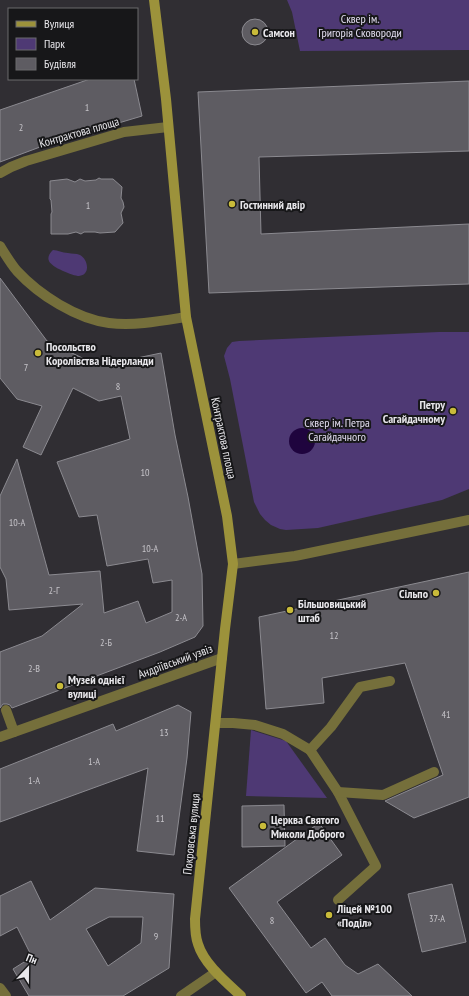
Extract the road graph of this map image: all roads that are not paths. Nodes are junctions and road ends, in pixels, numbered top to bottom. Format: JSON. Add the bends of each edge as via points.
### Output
{"nodes":[{"id":1,"x":154,"y":0,"type":"edge"},
{"id":2,"x":168,"y":127,"type":"junction"},
{"id":3,"x":0,"y":173,"type":"edge"},
{"id":4,"x":0,"y":246,"type":"edge"},
{"id":5,"x":186,"y":317,"type":"junction"},
{"id":6,"x":469,"y":520,"type":"edge"},
{"id":7,"x":233,"y":564,"type":"junction"},
{"id":8,"x":222,"y":658,"type":"junction"},
{"id":9,"x":390,"y":681,"type":"dead end"},
{"id":10,"x":6,"y":710,"type":"dead end"},
{"id":11,"x":216,"y":723,"type":"junction"},
{"id":12,"x":14,"y":732,"type":"junction"},
{"id":13,"x":0,"y":737,"type":"edge"},
{"id":14,"x":310,"y":750,"type":"junction"},
{"id":15,"x":434,"y":772,"type":"dead end"},
{"id":16,"x":338,"y":792,"type":"junction"},
{"id":17,"x":338,"y":900,"type":"dead end"},
{"id":18,"x":216,"y":972,"type":"junction"},
{"id":19,"x":0,"y":988,"type":"edge"},
{"id":20,"x":6,"y":996,"type":"edge"},
{"id":21,"x":181,"y":996,"type":"edge"},
{"id":22,"x":241,"y":996,"type":"edge"}],
"edges":[{"from":1,"to":2,"type":"street","name":"Контрактова площа"},
{"from":2,"to":3,"type":"street","name":"Контрактова площа","via":[[124,132],[26,161]]},
{"from":2,"to":5,"type":"street","name":"Контрактова площа"},
{"from":4,"to":5,"type":"street","via":[[16,271],[35,288],[86,318],[128,324]]},
{"from":5,"to":7,"type":"street","name":"Контрактова площа","via":[[227,516]]},
{"from":6,"to":7,"type":"street","via":[[295,556]]},
{"from":7,"to":8,"type":"street","name":"Контрактова площа"},
{"from":8,"to":11,"type":"street","name":"Покровська вулиця"},
{"from":8,"to":12,"type":"street","name":"Андріївський узвіз"},
{"from":9,"to":14,"type":"street","via":[[360,687],[331,727]]},
{"from":10,"to":12,"type":"street"},
{"from":11,"to":14,"type":"street","via":[[255,725],[283,734]]},
{"from":11,"to":18,"type":"street","name":"Покровська вулиця","via":[[195,924],[198,944]]},
{"from":12,"to":13,"type":"street","name":"Андріївський узвіз"},
{"from":14,"to":16,"type":"street"},
{"from":15,"to":16,"type":"street","via":[[383,795]]},
{"from":16,"to":17,"type":"street","via":[[376,866]]},
{"from":18,"to":21,"type":"street"},
{"from":18,"to":22,"type":"street","name":"Покровська вулиця"},
{"from":19,"to":20,"type":"street"}]}
